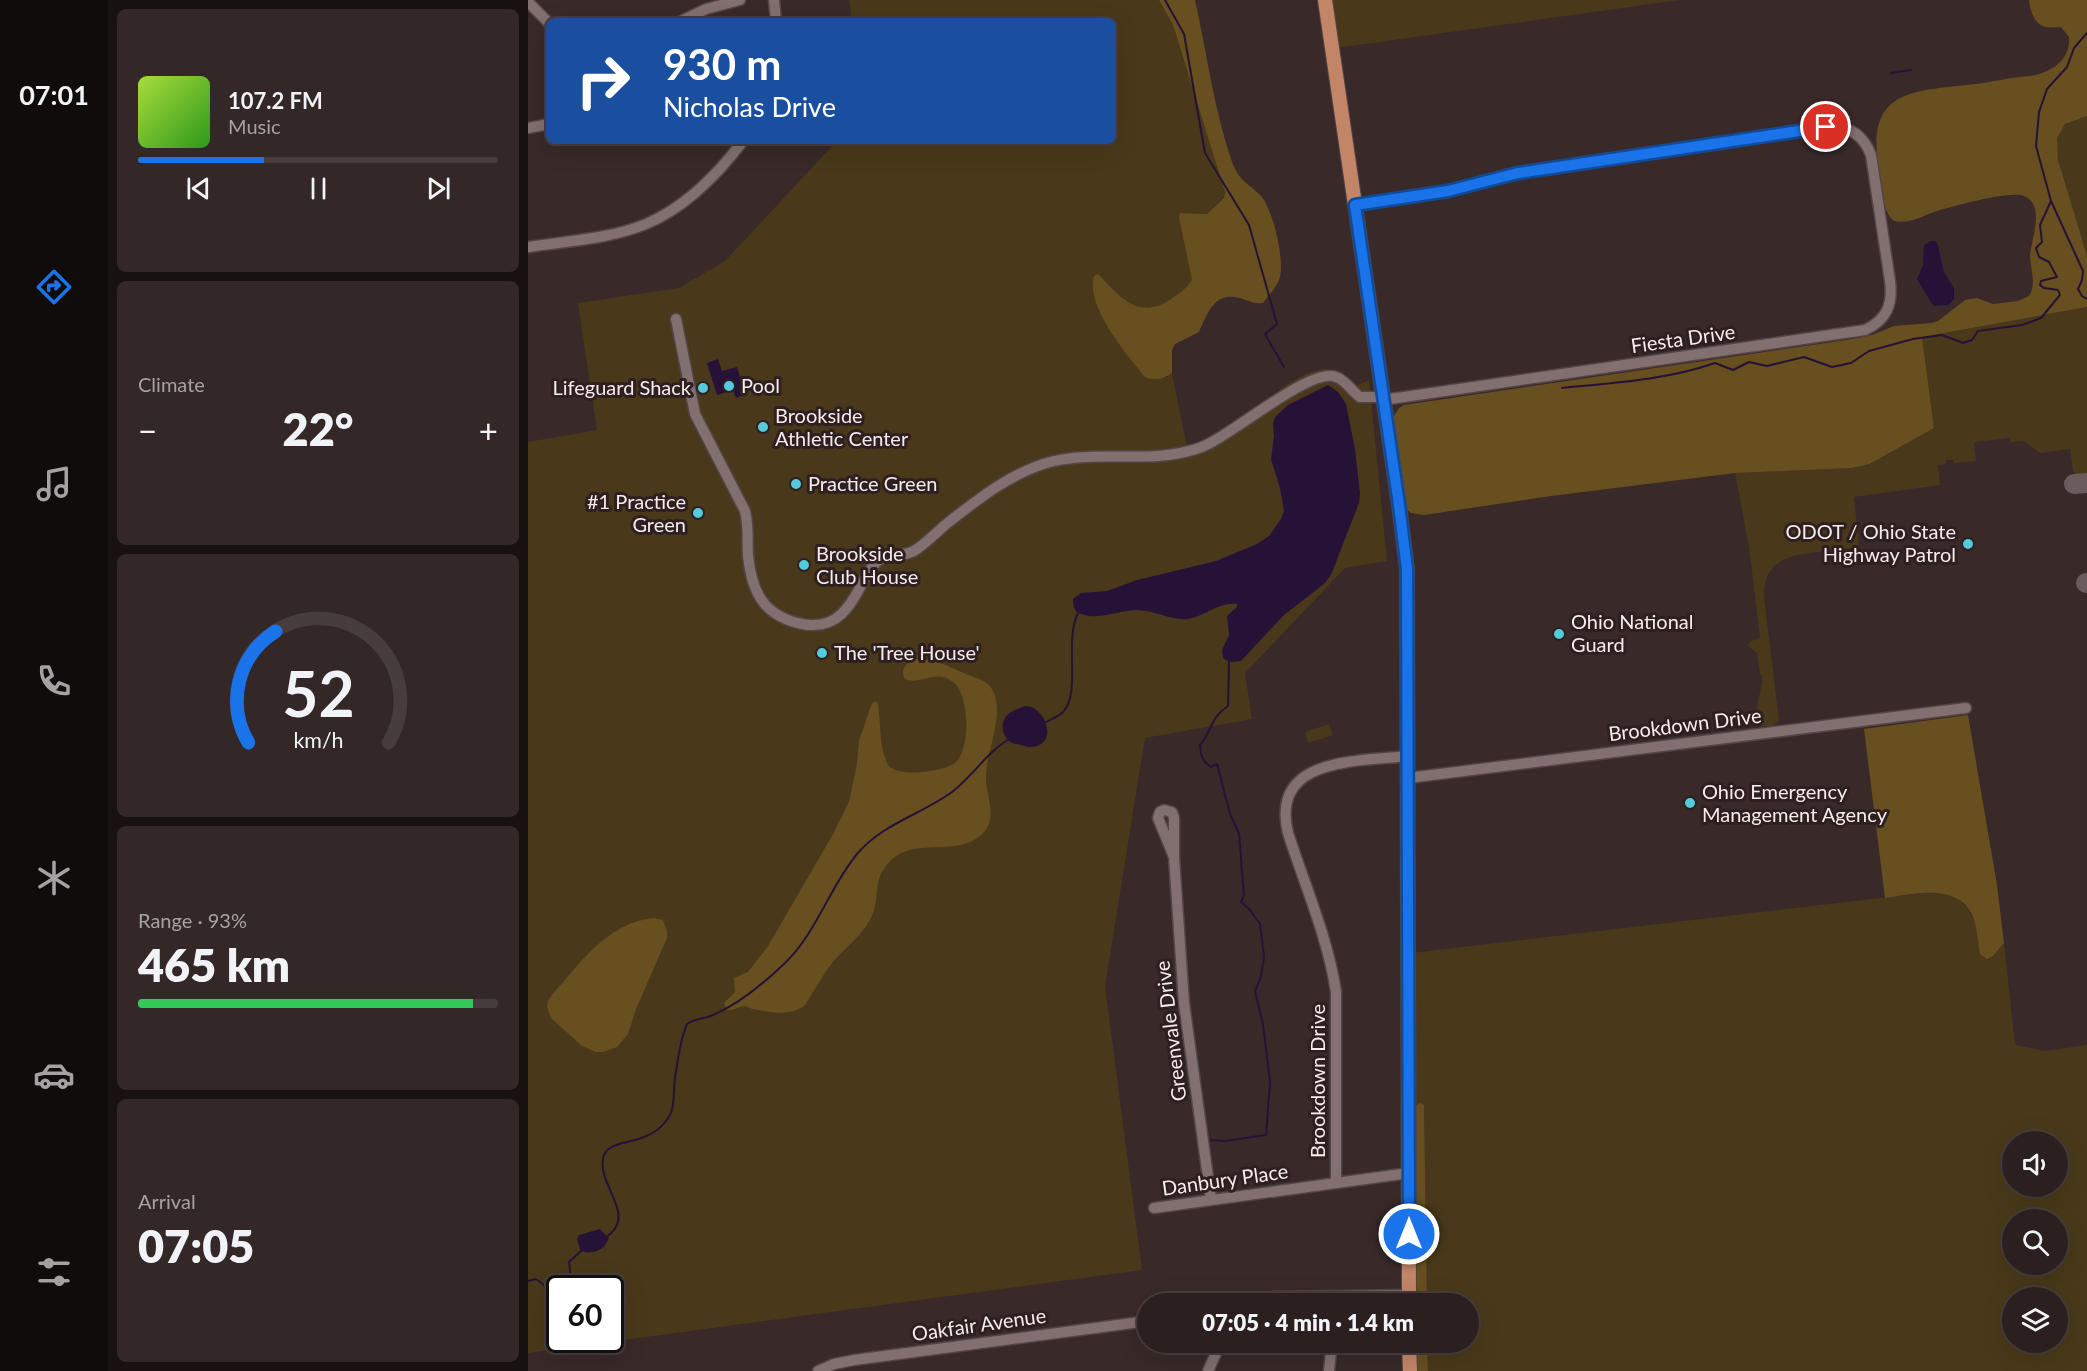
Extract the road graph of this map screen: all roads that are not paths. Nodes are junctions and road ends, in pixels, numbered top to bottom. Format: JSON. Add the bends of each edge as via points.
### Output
{"nodes":[{"id":1,"x":740,"y":0,"type":"edge"},
{"id":2,"x":774,"y":0,"type":"edge"},
{"id":3,"x":1325,"y":0,"type":"edge"},
{"id":4,"x":528,"y":2,"type":"edge"},
{"id":5,"x":687,"y":18,"type":"edge"},
{"id":6,"x":776,"y":18,"type":"edge"},
{"id":7,"x":546,"y":20,"type":"edge"},
{"id":8,"x":546,"y":125,"type":"edge"},
{"id":9,"x":528,"y":128,"type":"edge"},
{"id":10,"x":740,"y":144,"type":"edge"},
{"id":11,"x":1355,"y":205,"type":"junction"},
{"id":12,"x":528,"y":247,"type":"edge"},
{"id":13,"x":676,"y":319,"type":"dead end"},
{"id":14,"x":1383,"y":398,"type":"junction"},
{"id":15,"x":1966,"y":708,"type":"dead end"},
{"id":16,"x":1407,"y":756,"type":"junction"},
{"id":17,"x":1407,"y":778,"type":"junction"},
{"id":18,"x":1174,"y":857,"type":"dead end"},
{"id":19,"x":1409,"y":1173,"type":"junction"},
{"id":20,"x":1335,"y":1183,"type":"junction"},
{"id":21,"x":1211,"y":1200,"type":"junction"},
{"id":22,"x":1154,"y":1208,"type":"dead end"},
{"id":23,"x":1409,"y":1293,"type":"edge"},
{"id":24,"x":1137,"y":1322,"type":"edge"},
{"id":25,"x":1216,"y":1353,"type":"edge"},
{"id":26,"x":1331,"y":1353,"type":"edge"},
{"id":27,"x":1409,"y":1353,"type":"edge"},
{"id":28,"x":818,"y":1371,"type":"edge"},
{"id":29,"x":1208,"y":1371,"type":"edge"},
{"id":30,"x":1329,"y":1371,"type":"edge"},
{"id":31,"x":1410,"y":1371,"type":"edge"}],
"edges":[{"from":1,"to":5,"type":"street"},
{"from":2,"to":6,"type":"street"},
{"from":3,"to":11,"type":"main road"},
{"from":4,"to":7,"type":"street"},
{"from":8,"to":9,"type":"street"},
{"from":10,"to":12,"type":"street","via":[[693,194],[663,216],[628,230]]},
{"from":11,"to":14,"type":"main road"},
{"from":11,"to":14,"type":"street","name":"Fiesta Drive","via":[[1448,191],[1518,173],[1835,126],[1856,132],[1868,148],[1881,220],[1892,298],[1881,321],[1865,330]]},
{"from":13,"to":14,"type":"street","name":"Fiesta Drive","via":[[694,411],[745,511],[750,568],[760,600],[778,616],[811,625],[830,622],[844,614],[877,561],[913,551],[994,489],[1040,466],[1071,458],[1152,457],[1197,449],[1325,376],[1337,377],[1359,397]]},
{"from":14,"to":16,"type":"main road","via":[[1407,569]]},
{"from":15,"to":17,"type":"street","name":"Brookdown Drive"},
{"from":16,"to":17,"type":"main road"},
{"from":16,"to":20,"type":"street","name":"Brookdown Drive","via":[[1320,768],[1299,780],[1285,801],[1287,833],[1323,938],[1336,992]]},
{"from":17,"to":19,"type":"main road"},
{"from":18,"to":21,"type":"street","name":"Greenvale Drive","via":[[1184,1003]]},
{"from":19,"to":20,"type":"street","name":"Danbury Place"},
{"from":19,"to":23,"type":"main road"},
{"from":20,"to":21,"type":"street","name":"Danbury Place"},
{"from":21,"to":22,"type":"street","name":"Danbury Place"},
{"from":24,"to":28,"type":"street","name":"Oakfair Avenue","via":[[854,1360]]},
{"from":25,"to":29,"type":"street"},
{"from":26,"to":30,"type":"street"},
{"from":27,"to":31,"type":"main road"}]}
